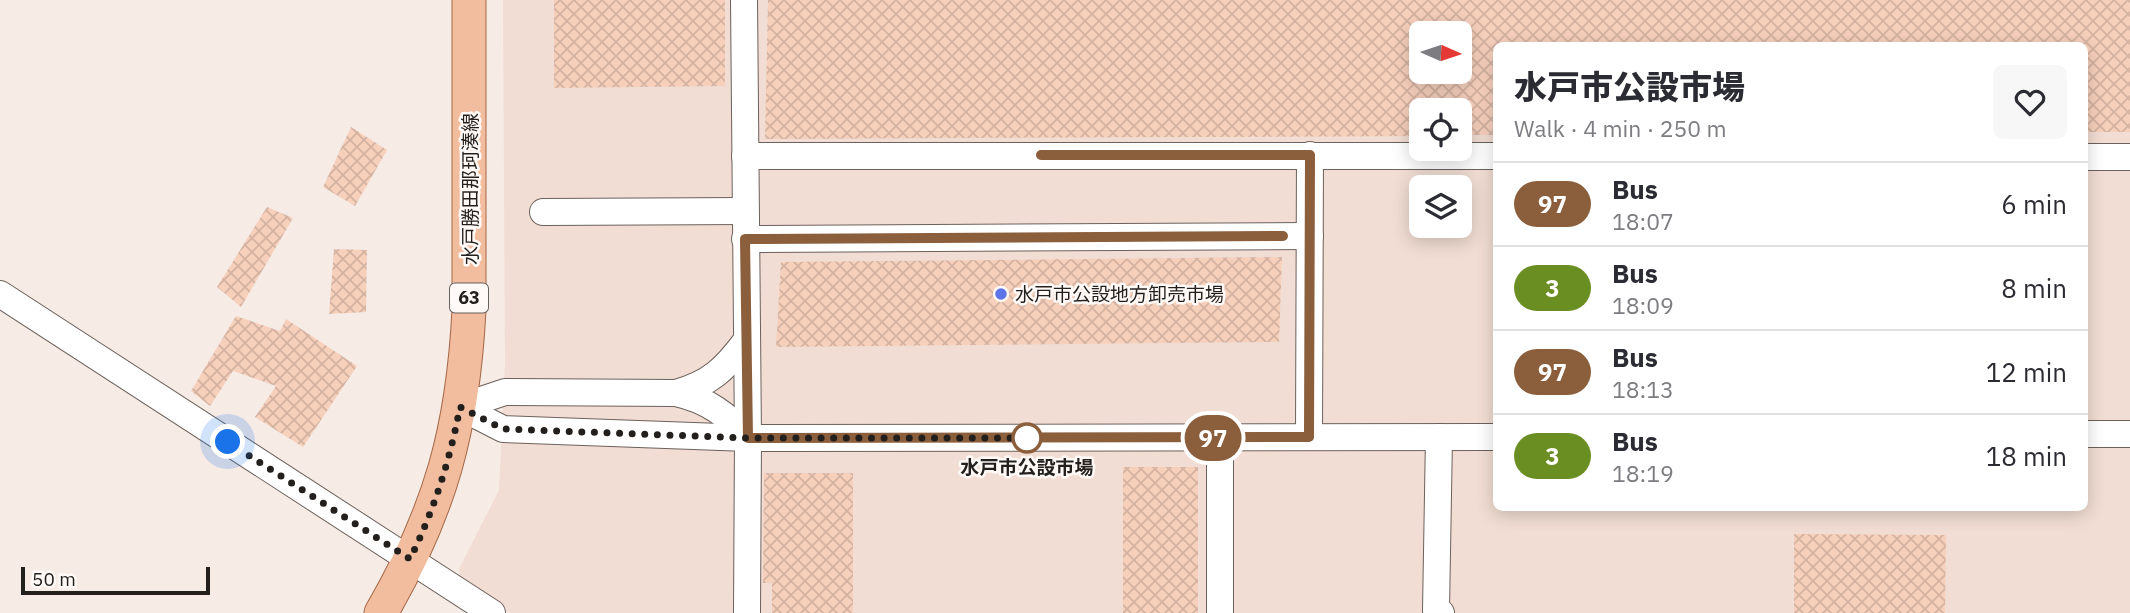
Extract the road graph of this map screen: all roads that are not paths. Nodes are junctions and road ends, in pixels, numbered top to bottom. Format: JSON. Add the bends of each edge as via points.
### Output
{"nodes":[{"id":1,"x":470,"y":0,"type":"edge"},
{"id":2,"x":744,"y":0,"type":"edge"},
{"id":3,"x":1310,"y":155,"type":"junction"},
{"id":4,"x":745,"y":156,"type":"junction"},
{"id":5,"x":1493,"y":156,"type":"edge"},
{"id":6,"x":2088,"y":157,"type":"edge"},
{"id":7,"x":2130,"y":157,"type":"edge"},
{"id":8,"x":745,"y":211,"type":"junction"},
{"id":9,"x":543,"y":212,"type":"dead end"},
{"id":10,"x":1310,"y":236,"type":"junction"},
{"id":11,"x":745,"y":239,"type":"junction"},
{"id":12,"x":0,"y":295,"type":"edge"},
{"id":13,"x":747,"y":341,"type":"junction"},
{"id":14,"x":676,"y":393,"type":"junction"},
{"id":15,"x":460,"y":407,"type":"junction"},
{"id":16,"x":2088,"y":434,"type":"edge"},
{"id":17,"x":2130,"y":434,"type":"edge"},
{"id":18,"x":1309,"y":437,"type":"junction"},
{"id":19,"x":1439,"y":437,"type":"junction"},
{"id":20,"x":1493,"y":437,"type":"edge"},
{"id":21,"x":748,"y":438,"type":"junction"},
{"id":22,"x":1220,"y":438,"type":"junction"},
{"id":23,"x":410,"y":559,"type":"junction"},
{"id":24,"x":1437,"y":612,"type":"edge"},
{"id":25,"x":381,"y":613,"type":"edge"},
{"id":26,"x":492,"y":613,"type":"edge"},
{"id":27,"x":747,"y":613,"type":"edge"},
{"id":28,"x":1220,"y":613,"type":"edge"}],
"edges":[{"from":1,"to":15,"type":"main road","name":"水戸勝田那珂湊線","number":"63","via":[[469,310]]},
{"from":2,"to":4,"type":"street"},
{"from":3,"to":4,"type":"street"},
{"from":3,"to":5,"type":"street"},
{"from":3,"to":10,"type":"street"},
{"from":4,"to":8,"type":"street"},
{"from":6,"to":7,"type":"street"},
{"from":8,"to":9,"type":"street"},
{"from":8,"to":11,"type":"street"},
{"from":10,"to":11,"type":"street"},
{"from":10,"to":18,"type":"street"},
{"from":11,"to":13,"type":"street"},
{"from":12,"to":23,"type":"street"},
{"from":13,"to":14,"type":"street","via":[[710,380]]},
{"from":13,"to":21,"type":"street"},
{"from":14,"to":15,"type":"street","via":[[505,392]]},
{"from":14,"to":21,"type":"street","via":[[711,405]]},
{"from":15,"to":21,"type":"street","via":[[503,429]]},
{"from":15,"to":23,"type":"main road","name":"水戸勝田那珂湊線","number":"63","via":[[441,485]]},
{"from":16,"to":17,"type":"street"},
{"from":18,"to":19,"type":"street"},
{"from":18,"to":22,"type":"street"},
{"from":19,"to":20,"type":"street"},
{"from":19,"to":24,"type":"street"},
{"from":21,"to":22,"type":"street"},
{"from":21,"to":27,"type":"street"},
{"from":22,"to":28,"type":"street"},
{"from":23,"to":25,"type":"main road","name":"水戸勝田那珂湊線","number":"63"},
{"from":23,"to":26,"type":"street"}]}
